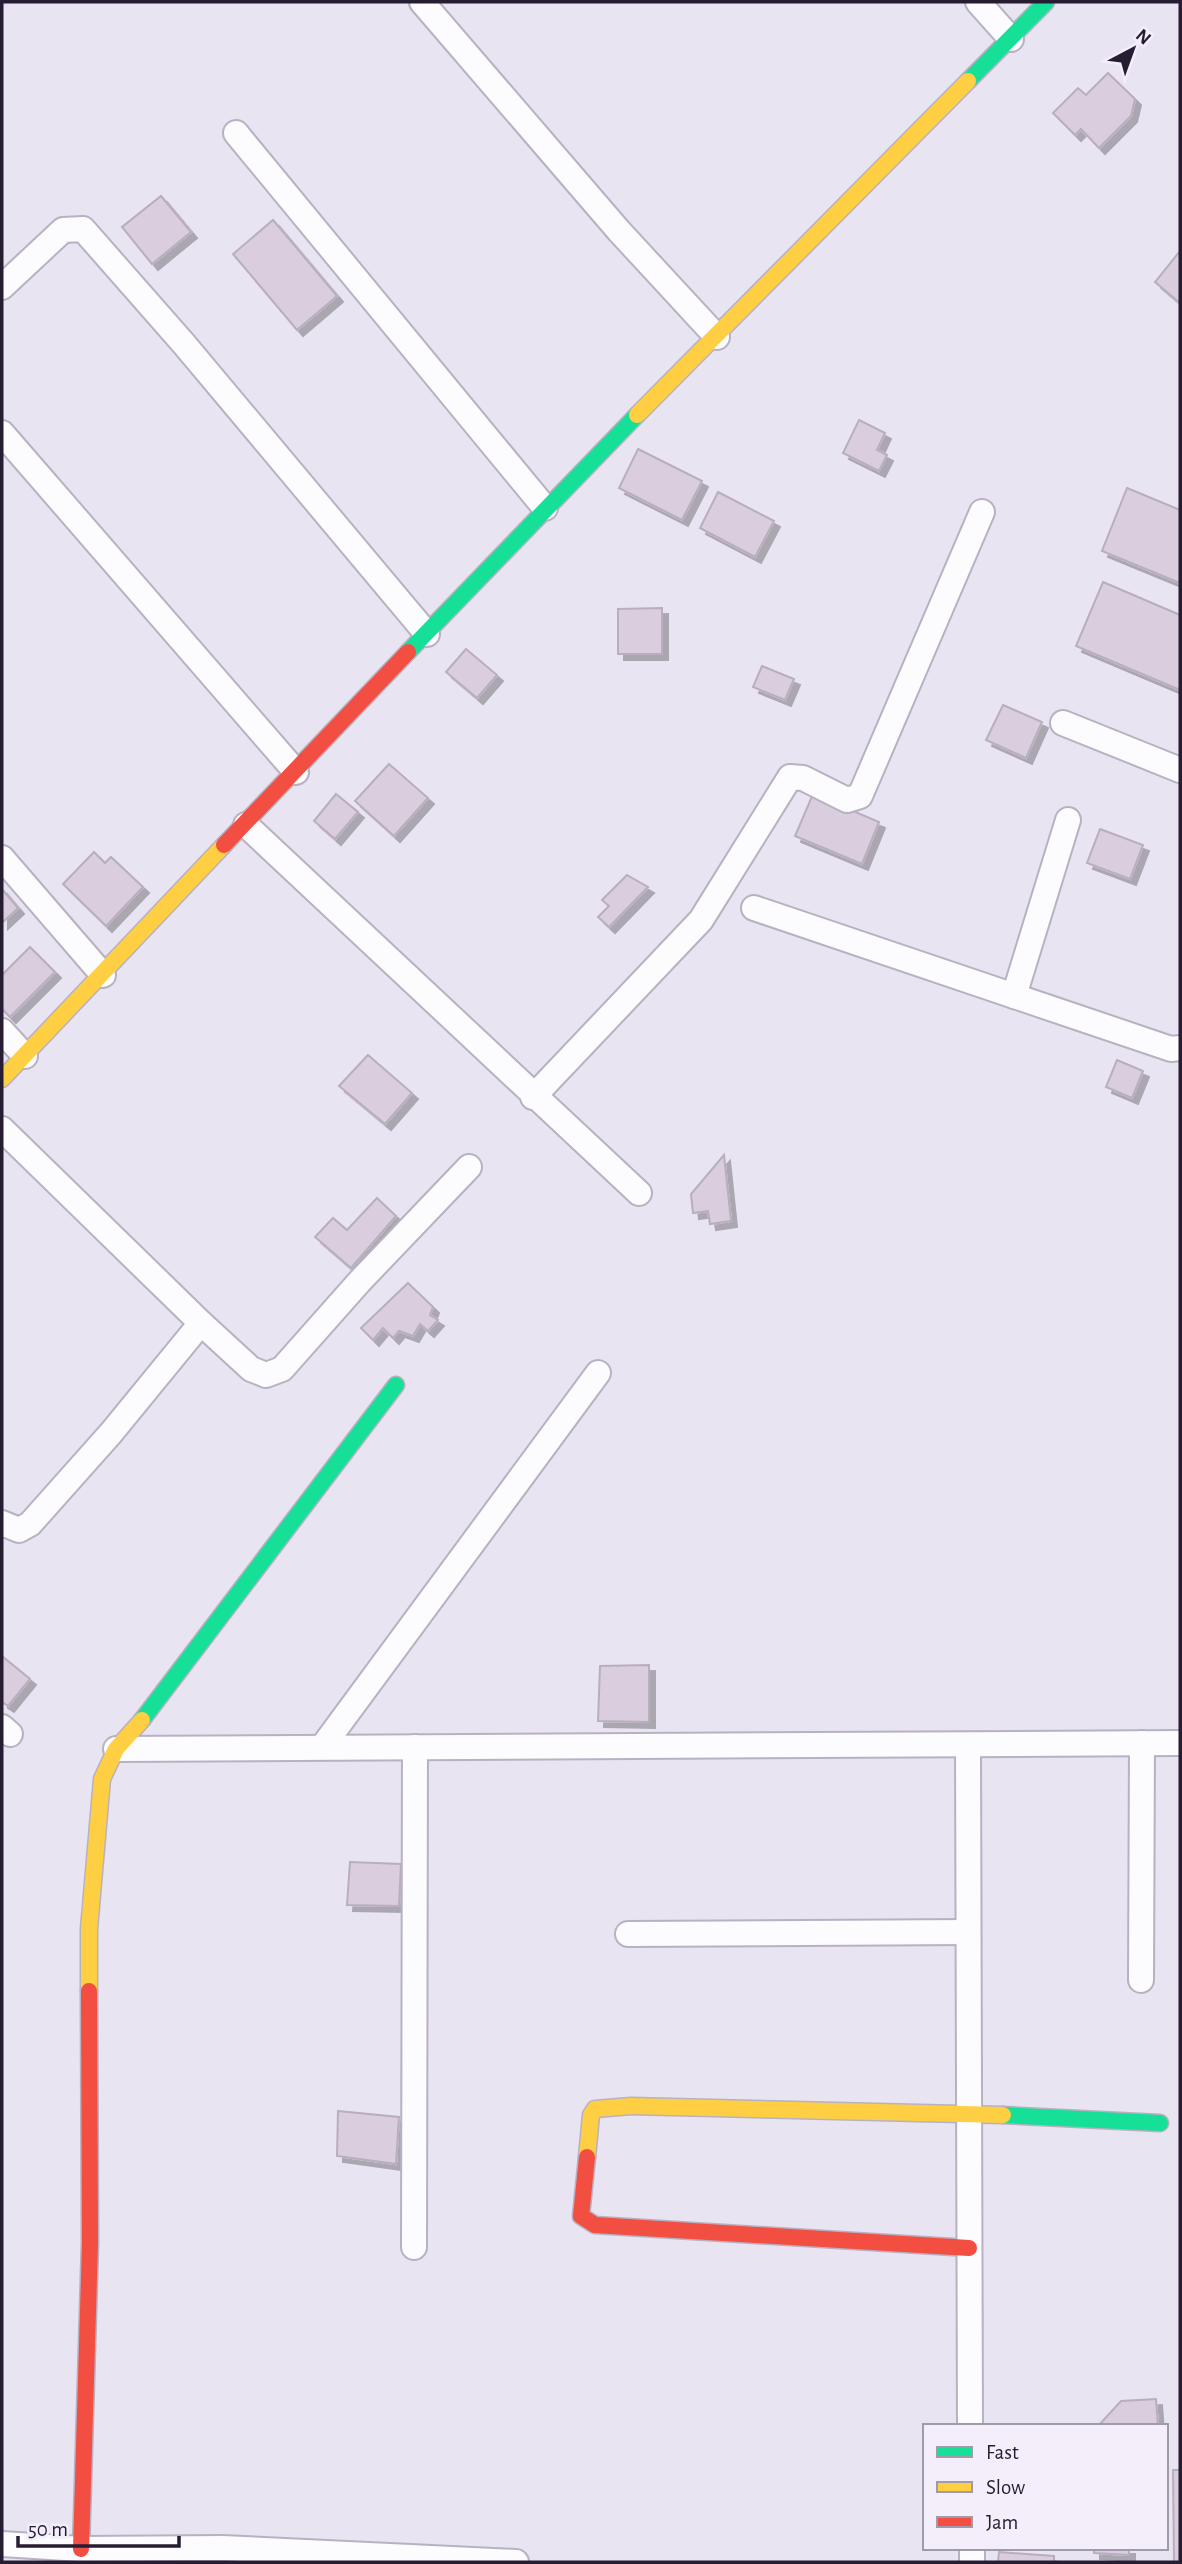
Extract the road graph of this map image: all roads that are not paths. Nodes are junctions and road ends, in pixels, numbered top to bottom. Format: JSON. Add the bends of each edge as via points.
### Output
{"nodes":[{"id":1,"x":422,"y":2,"type":"edge"},
{"id":2,"x":978,"y":2,"type":"edge"},
{"id":3,"x":1046,"y":2,"type":"edge"},
{"id":4,"x":1011,"y":39,"type":"junction"},
{"id":5,"x":236,"y":133,"type":"dead end"},
{"id":6,"x":2,"y":287,"type":"edge"},
{"id":7,"x":717,"y":337,"type":"junction"},
{"id":8,"x":2,"y":433,"type":"edge"},
{"id":9,"x":545,"y":508,"type":"junction"},
{"id":10,"x":982,"y":512,"type":"dead end"},
{"id":11,"x":427,"y":634,"type":"junction"},
{"id":12,"x":1063,"y":723,"type":"dead end"},
{"id":13,"x":1180,"y":770,"type":"edge"},
{"id":14,"x":296,"y":772,"type":"junction"},
{"id":15,"x":1068,"y":820,"type":"dead end"},
{"id":16,"x":246,"y":825,"type":"junction"},
{"id":17,"x":2,"y":858,"type":"edge"},
{"id":18,"x":754,"y":908,"type":"dead end"},
{"id":19,"x":103,"y":975,"type":"junction"},
{"id":20,"x":1014,"y":996,"type":"junction"},
{"id":21,"x":2,"y":1031,"type":"edge"},
{"id":22,"x":1180,"y":1048,"type":"edge"},
{"id":23,"x":24,"y":1056,"type":"junction"},
{"id":24,"x":2,"y":1079,"type":"edge"},
{"id":25,"x":533,"y":1097,"type":"junction"},
{"id":26,"x":2,"y":1129,"type":"edge"},
{"id":27,"x":469,"y":1167,"type":"dead end"},
{"id":28,"x":639,"y":1193,"type":"dead end"},
{"id":29,"x":201,"y":1323,"type":"junction"},
{"id":30,"x":598,"y":1373,"type":"dead end"},
{"id":31,"x":396,"y":1385,"type":"dead end"},
{"id":32,"x":2,"y":1523,"type":"edge"},
{"id":33,"x":1180,"y":1742,"type":"edge"},
{"id":34,"x":1142,"y":1743,"type":"junction"},
{"id":35,"x":323,"y":1746,"type":"junction"},
{"id":36,"x":968,"y":1746,"type":"junction"},
{"id":37,"x":415,"y":1747,"type":"junction"},
{"id":38,"x":116,"y":1749,"type":"junction"},
{"id":39,"x":968,"y":1932,"type":"junction"},
{"id":40,"x":628,"y":1934,"type":"dead end"},
{"id":41,"x":1141,"y":1980,"type":"dead end"},
{"id":42,"x":969,"y":2113,"type":"junction"},
{"id":43,"x":1160,"y":2123,"type":"dead end"},
{"id":44,"x":414,"y":2247,"type":"dead end"},
{"id":45,"x":969,"y":2248,"type":"junction"},
{"id":46,"x":971,"y":2424,"type":"edge"},
{"id":47,"x":81,"y":2549,"type":"junction"},
{"id":48,"x":6,"y":2550,"type":"edge"},
{"id":49,"x":516,"y":2562,"type":"edge"}],
"edges":[{"from":1,"to":7,"type":"street"},
{"from":2,"to":4,"type":"street"},
{"from":3,"to":4,"type":"street"},
{"from":4,"to":7,"type":"street"},
{"from":5,"to":9,"type":"street"},
{"from":6,"to":11,"type":"street","via":[[63,230],[83,229]]},
{"from":7,"to":9,"type":"street"},
{"from":8,"to":14,"type":"street"},
{"from":9,"to":11,"type":"street"},
{"from":10,"to":25,"type":"street","via":[[860,796],[847,800],[803,778],[790,777],[701,920]]},
{"from":11,"to":14,"type":"street"},
{"from":12,"to":13,"type":"street"},
{"from":14,"to":16,"type":"street"},
{"from":15,"to":20,"type":"street"},
{"from":16,"to":19,"type":"street"},
{"from":16,"to":25,"type":"street"},
{"from":17,"to":19,"type":"street"},
{"from":18,"to":20,"type":"street"},
{"from":19,"to":23,"type":"street"},
{"from":20,"to":22,"type":"street","via":[[1171,1049]]},
{"from":21,"to":23,"type":"street"},
{"from":23,"to":24,"type":"street"},
{"from":25,"to":28,"type":"street"},
{"from":26,"to":29,"type":"street"},
{"from":27,"to":29,"type":"street","via":[[282,1369],[266,1375],[251,1369]]},
{"from":29,"to":32,"type":"street","via":[[30,1524],[19,1530]]},
{"from":30,"to":35,"type":"street"},
{"from":31,"to":38,"type":"street","via":[[152,1708]]},
{"from":33,"to":34,"type":"street"},
{"from":34,"to":36,"type":"street"},
{"from":34,"to":41,"type":"street"},
{"from":35,"to":37,"type":"street"},
{"from":35,"to":38,"type":"street"},
{"from":36,"to":37,"type":"street"},
{"from":36,"to":39,"type":"street"},
{"from":37,"to":44,"type":"street"},
{"from":38,"to":47,"type":"street","via":[[102,1779],[89,1929],[90,2243]]},
{"from":39,"to":40,"type":"street"},
{"from":39,"to":42,"type":"street"},
{"from":42,"to":43,"type":"street"},
{"from":42,"to":45,"type":"street"},
{"from":42,"to":45,"type":"street","via":[[602,2107],[592,2115],[581,2216],[595,2225]]},
{"from":45,"to":46,"type":"street"},
{"from":47,"to":48,"type":"street"},
{"from":47,"to":49,"type":"street","via":[[222,2548]]}]}
